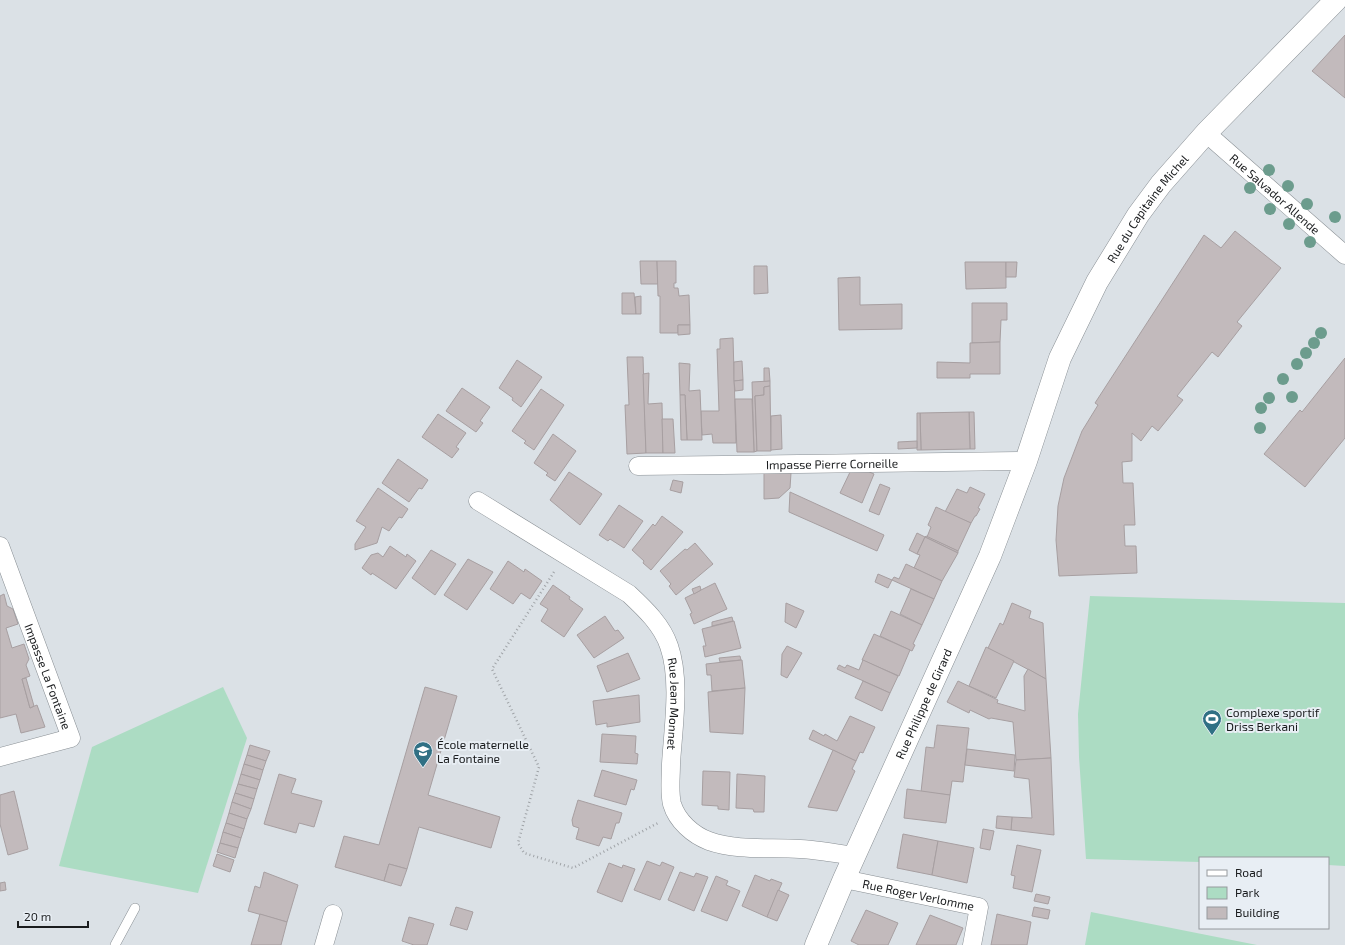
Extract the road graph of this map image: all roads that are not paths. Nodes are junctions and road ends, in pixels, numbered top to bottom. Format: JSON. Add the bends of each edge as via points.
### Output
{"nodes":[{"id":1,"x":1336,"y":0,"type":"edge"},
{"id":2,"x":1206,"y":133,"type":"junction"},
{"id":3,"x":1345,"y":254,"type":"edge"},
{"id":4,"x":1026,"y":461,"type":"junction"},
{"id":5,"x":638,"y":466,"type":"dead end"},
{"id":6,"x":478,"y":501,"type":"dead end"},
{"id":7,"x":0,"y":546,"type":"edge"},
{"id":8,"x":0,"y":757,"type":"edge"},
{"id":9,"x":854,"y":856,"type":"junction"},
{"id":10,"x":844,"y":879,"type":"junction"},
{"id":11,"x":135,"y":908,"type":"dead end"},
{"id":12,"x":333,"y":914,"type":"dead end"},
{"id":13,"x":115,"y":945,"type":"edge"},
{"id":14,"x":324,"y":945,"type":"edge"},
{"id":15,"x":816,"y":945,"type":"edge"},
{"id":16,"x":972,"y":945,"type":"edge"}],
"edges":[{"from":1,"to":2,"type":"main road","name":"Rue du Capitaine Michel"},
{"from":2,"to":3,"type":"street","name":"Rue Salvador Allende"},
{"from":2,"to":4,"type":"main road","name":"Rue du Capitaine Michel","via":[[1161,184],[1131,226],[1097,282],[1060,358]]},
{"from":4,"to":5,"type":"street","name":"Impasse Pierre Corneille"},
{"from":4,"to":9,"type":"main road","name":"Rue Philippe de Girard","via":[[990,556]]},
{"from":6,"to":9,"type":"street","name":"Rue Jean Monnet","via":[[629,594],[645,608],[658,625],[669,646],[674,666],[670,784],[672,804],[680,820],[692,832],[710,841],[735,846],[801,848]]},
{"from":7,"to":8,"type":"street","name":"Impasse La Fontaine","via":[[71,738]]},
{"from":9,"to":10,"type":"main road","name":"Rue Philippe de Girard"},
{"from":10,"to":15,"type":"main road","name":"Rue Philippe de Girard"},
{"from":10,"to":16,"type":"street","name":"Rue Roger Verlomme","via":[[979,907]]},
{"from":11,"to":13,"type":"lane"},
{"from":12,"to":14,"type":"street"}]}
